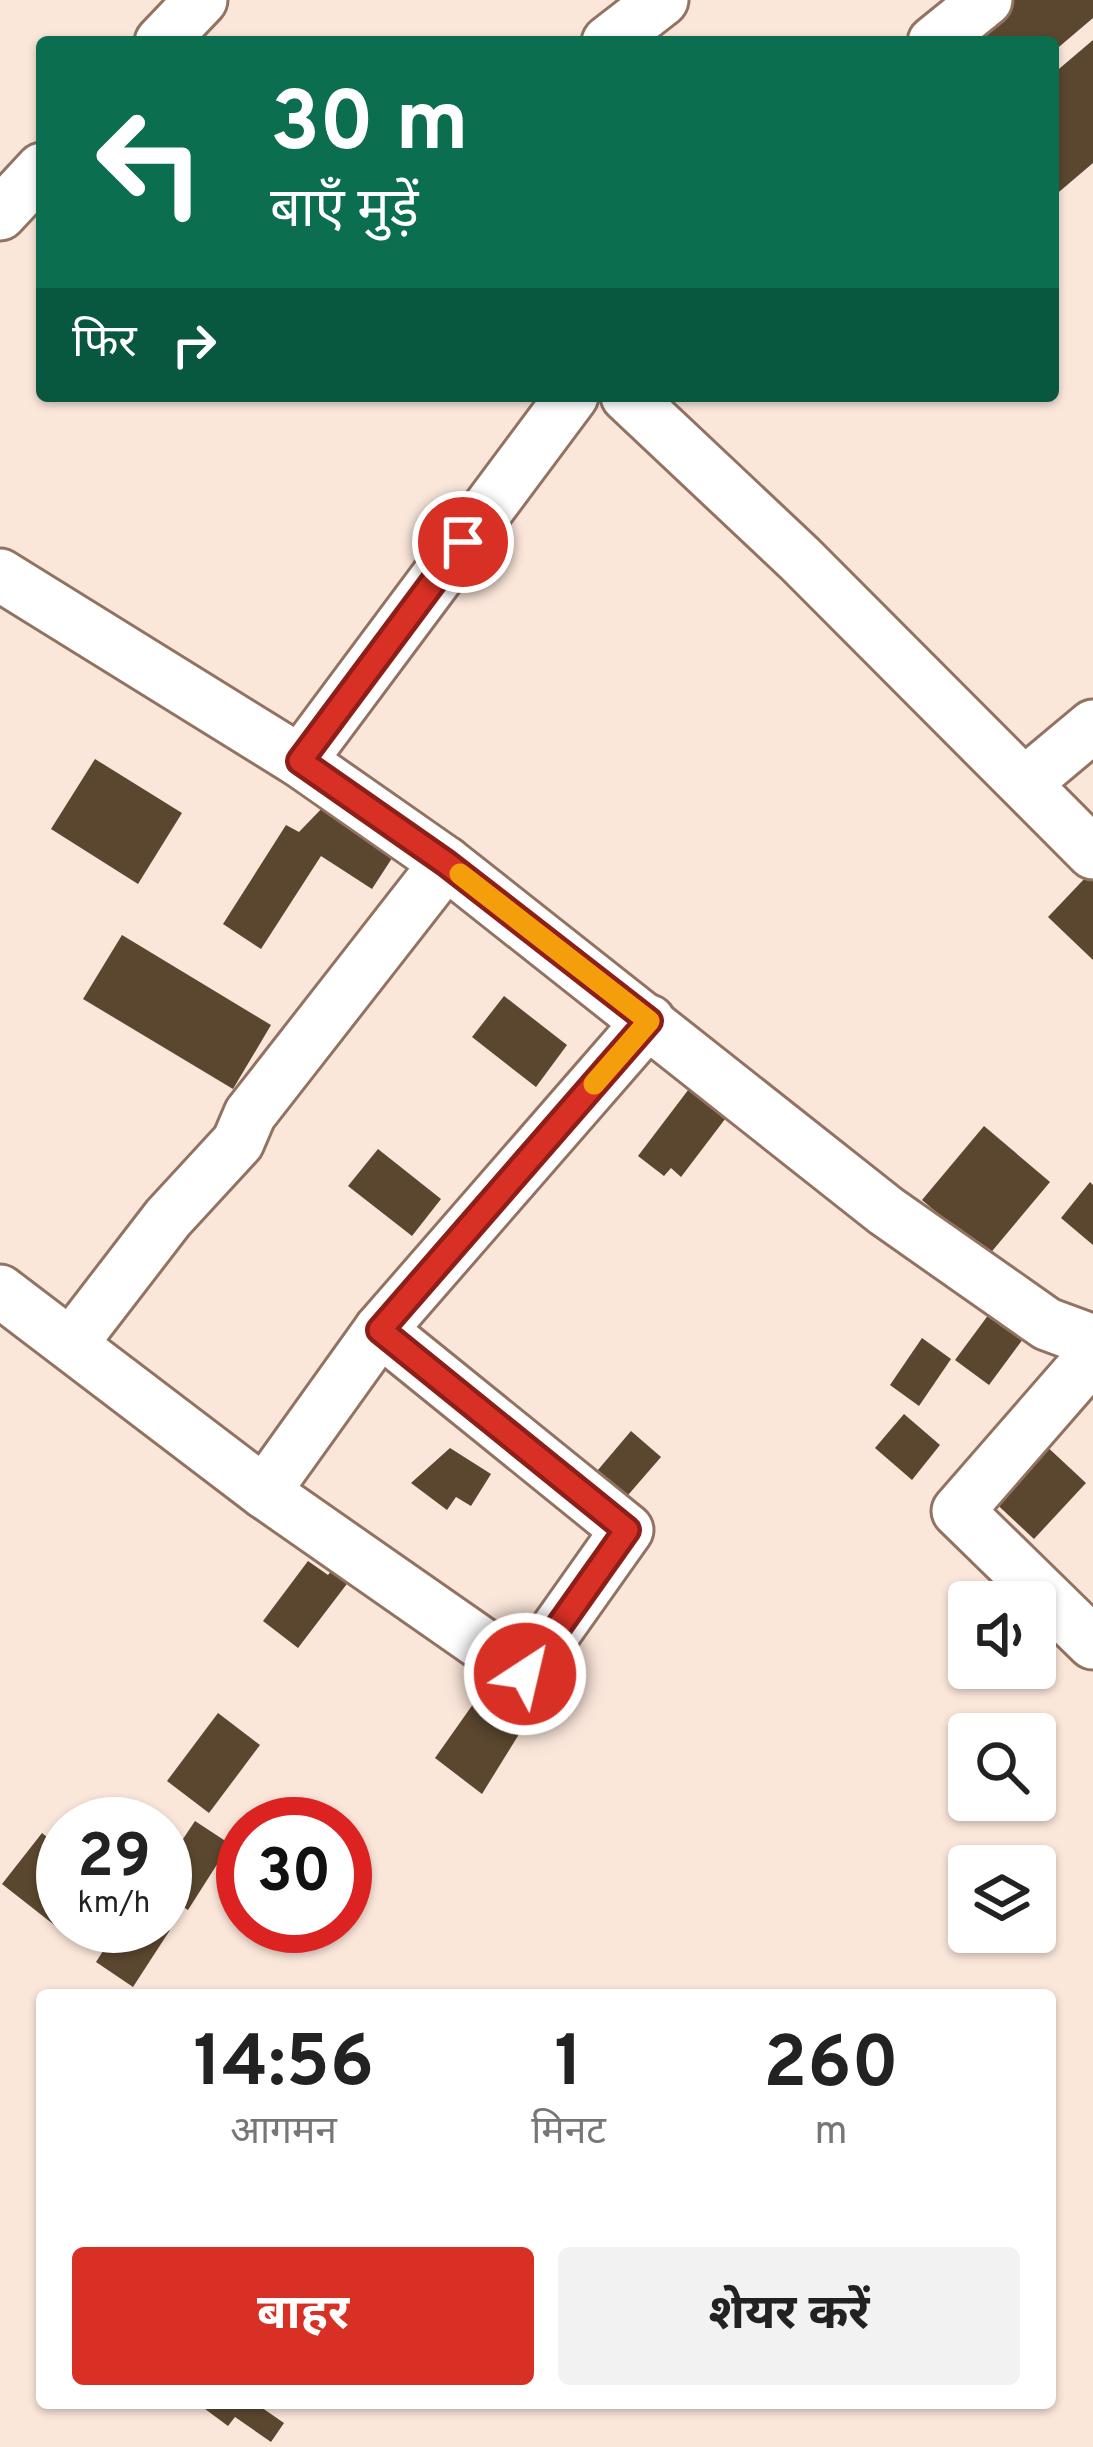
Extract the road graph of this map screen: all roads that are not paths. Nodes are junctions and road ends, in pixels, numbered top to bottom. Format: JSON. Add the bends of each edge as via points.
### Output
{"nodes":[{"id":1,"x":201,"y":0,"type":"edge"},
{"id":2,"x":662,"y":0,"type":"edge"},
{"id":3,"x":986,"y":0,"type":"edge"},
{"id":4,"x":167,"y":36,"type":"edge"},
{"id":5,"x":616,"y":36,"type":"edge"},
{"id":6,"x":941,"y":36,"type":"edge"},
{"id":7,"x":36,"y":175,"type":"edge"},
{"id":8,"x":0,"y":214,"type":"edge"},
{"id":9,"x":568,"y":402,"type":"edge"},
{"id":10,"x":633,"y":402,"type":"edge"},
{"id":11,"x":0,"y":575,"type":"edge"},
{"id":12,"x":1093,"y":726,"type":"edge"},
{"id":13,"x":300,"y":761,"type":"junction"},
{"id":14,"x":1025,"y":783,"type":"junction"},
{"id":15,"x":1093,"y":853,"type":"edge"},
{"id":16,"x":446,"y":863,"type":"junction"},
{"id":17,"x":649,"y":1021,"type":"junction"},
{"id":18,"x":0,"y":1291,"type":"edge"},
{"id":19,"x":380,"y":1330,"type":"junction"},
{"id":20,"x":1093,"y":1341,"type":"edge"},
{"id":21,"x":71,"y":1344,"type":"junction"},
{"id":22,"x":1093,"y":1356,"type":"edge"},
{"id":23,"x":264,"y":1492,"type":"junction"},
{"id":24,"x":1093,"y":1643,"type":"edge"}],
"edges":[{"from":1,"to":4,"type":"street"},
{"from":2,"to":5,"type":"street"},
{"from":3,"to":6,"type":"street"},
{"from":7,"to":8,"type":"street"},
{"from":9,"to":13,"type":"street"},
{"from":10,"to":14,"type":"street"},
{"from":11,"to":13,"type":"street"},
{"from":12,"to":14,"type":"street"},
{"from":13,"to":16,"type":"street"},
{"from":14,"to":15,"type":"street"},
{"from":16,"to":17,"type":"street"},
{"from":16,"to":21,"type":"street","via":[[250,1114],[238,1142]]},
{"from":17,"to":19,"type":"street"},
{"from":17,"to":20,"type":"street","via":[[886,1211],[1047,1324]]},
{"from":18,"to":21,"type":"street"},
{"from":19,"to":23,"type":"street"},
{"from":19,"to":23,"type":"street","via":[[627,1530],[525,1674]]},
{"from":21,"to":23,"type":"street"},
{"from":22,"to":24,"type":"street","via":[[958,1511]]}]}
